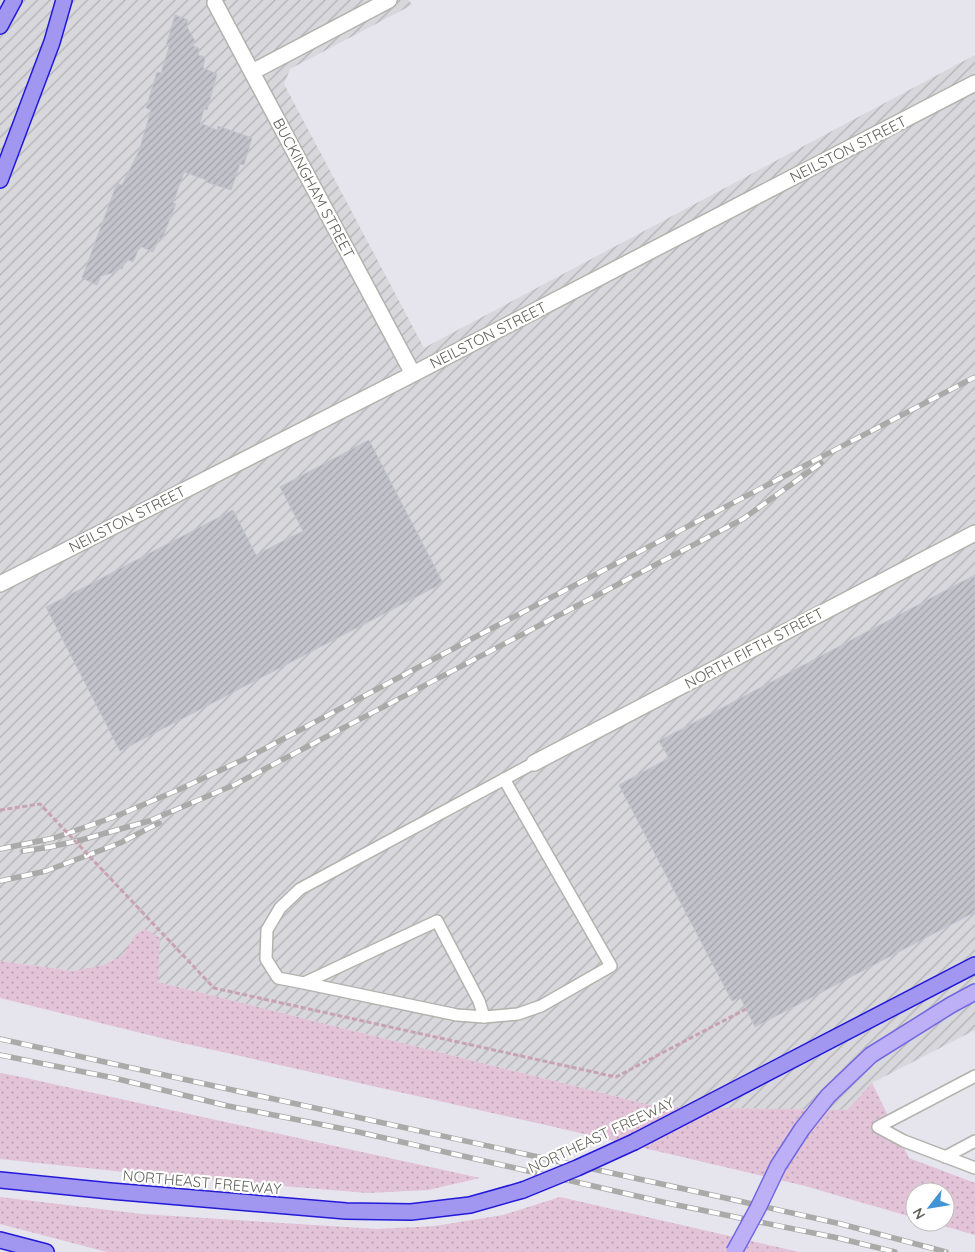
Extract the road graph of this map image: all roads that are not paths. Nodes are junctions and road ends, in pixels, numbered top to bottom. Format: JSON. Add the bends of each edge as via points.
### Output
{"nodes":[{"id":1,"x":14,"y":0,"type":"edge"},
{"id":2,"x":64,"y":0,"type":"edge"},
{"id":3,"x":389,"y":0,"type":"edge"},
{"id":4,"x":215,"y":3,"type":"dead end"},
{"id":5,"x":0,"y":26,"type":"edge"},
{"id":6,"x":252,"y":72,"type":"junction"},
{"id":7,"x":975,"y":83,"type":"edge"},
{"id":8,"x":0,"y":180,"type":"edge"},
{"id":9,"x":413,"y":374,"type":"junction"},
{"id":10,"x":975,"y":533,"type":"edge"},
{"id":11,"x":0,"y":584,"type":"edge"},
{"id":12,"x":534,"y":763,"type":"joint"},
{"id":13,"x":504,"y":779,"type":"junction"},
{"id":14,"x":975,"y":965,"type":"edge"},
{"id":15,"x":304,"y":983,"type":"junction"},
{"id":16,"x":975,"y":992,"type":"edge"},
{"id":17,"x":484,"y":1017,"type":"junction"},
{"id":18,"x":975,"y":1076,"type":"edge"},
{"id":19,"x":975,"y":1141,"type":"edge"},
{"id":20,"x":945,"y":1157,"type":"junction"},
{"id":21,"x":975,"y":1168,"type":"edge"},
{"id":22,"x":0,"y":1180,"type":"edge"},
{"id":23,"x":0,"y":1240,"type":"edge"},
{"id":24,"x":46,"y":1252,"type":"edge"},
{"id":25,"x":734,"y":1252,"type":"edge"}],
"edges":[{"from":1,"to":5,"type":"highway"},
{"from":2,"to":8,"type":"highway","via":[[52,42]]},
{"from":3,"to":6,"type":"street"},
{"from":4,"to":6,"type":"street","name":"BUCKINGHAM STREET"},
{"from":6,"to":9,"type":"street","name":"BUCKINGHAM STREET"},
{"from":7,"to":9,"type":"street","name":"NEILSTON STREET"},
{"from":9,"to":11,"type":"street","name":"NEILSTON STREET"},
{"from":10,"to":12,"type":"street","name":"NORTH FIFTH STREET"},
{"from":12,"to":13,"type":"lane"},
{"from":13,"to":15,"type":"lane","via":[[300,889],[280,908],[266,930],[266,959],[278,978]]},
{"from":13,"to":17,"type":"lane","via":[[611,966],[540,1006],[518,1014]]},
{"from":14,"to":22,"type":"highway","name":"NORTHEAST FREEWAY","bridge":true,"via":[[634,1142],[523,1190],[470,1205],[411,1212],[346,1211]]},
{"from":15,"to":17,"type":"lane","via":[[457,1015]]},
{"from":15,"to":17,"type":"lane","via":[[437,921],[479,1001]]},
{"from":16,"to":25,"type":"main road","bridge":true,"via":[[871,1055],[828,1096],[778,1166]]},
{"from":18,"to":20,"type":"lane","via":[[878,1127]]},
{"from":19,"to":20,"type":"lane"},
{"from":20,"to":21,"type":"lane"},
{"from":23,"to":24,"type":"highway"}]}
